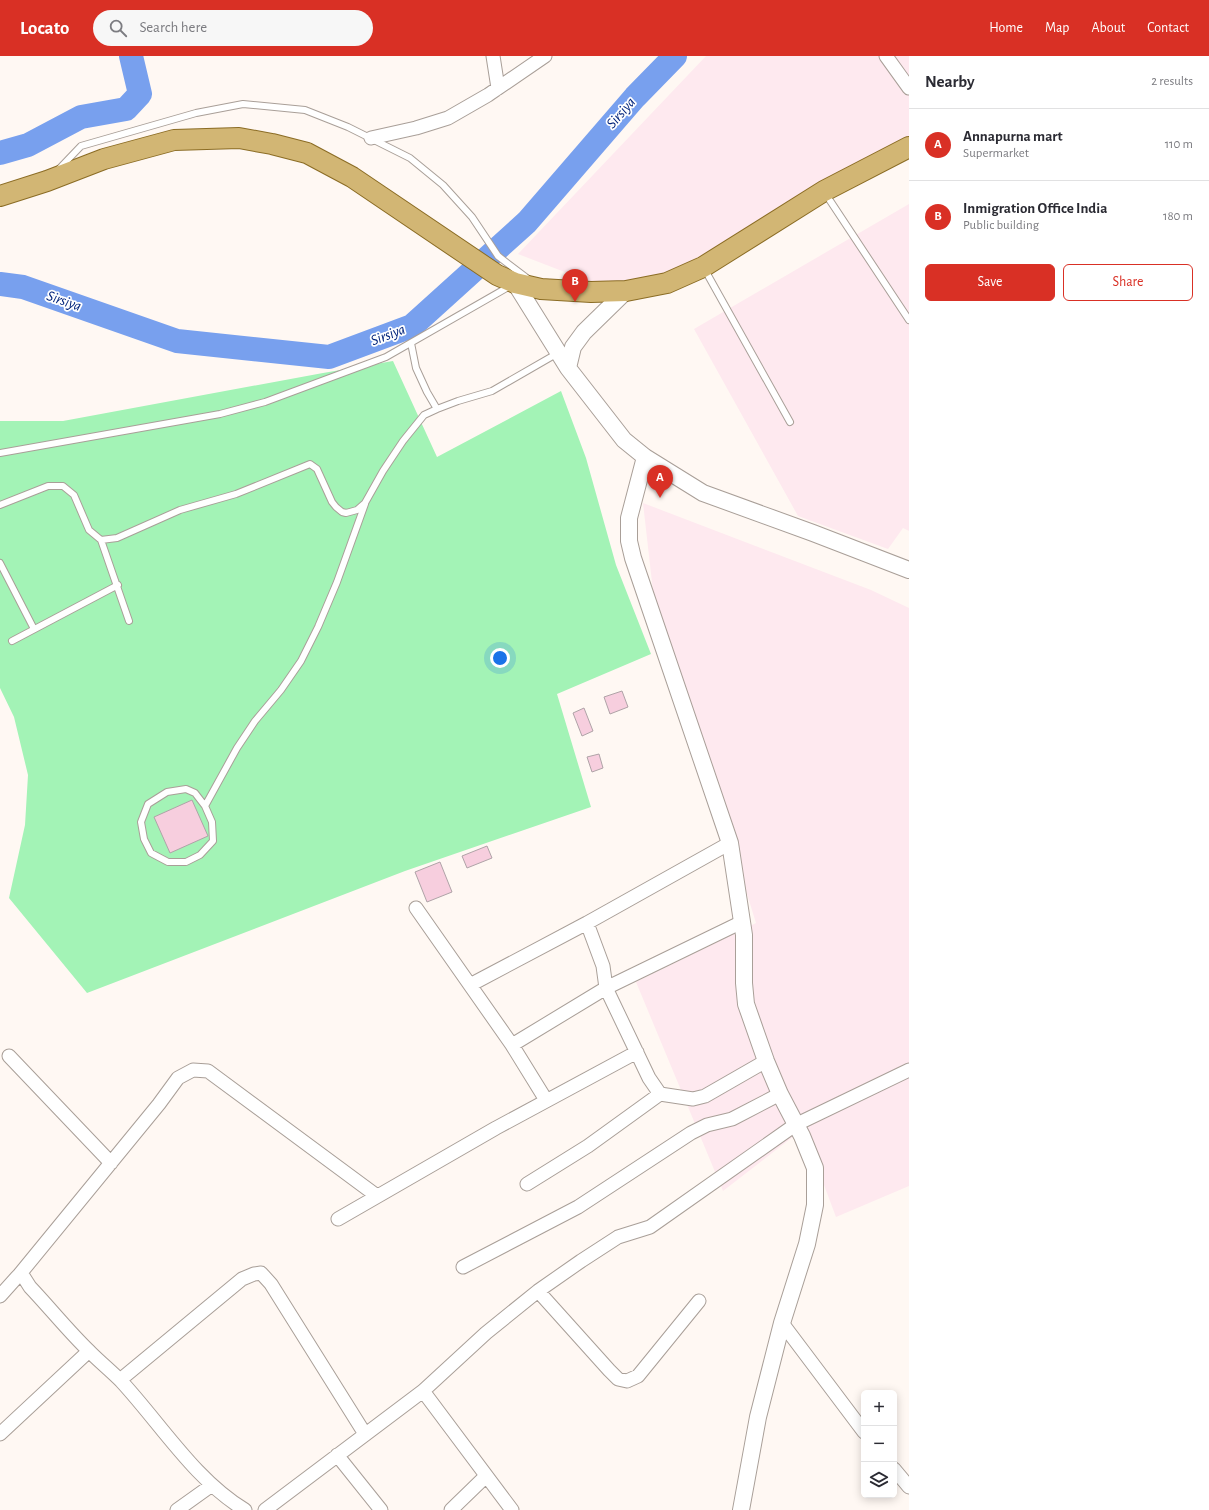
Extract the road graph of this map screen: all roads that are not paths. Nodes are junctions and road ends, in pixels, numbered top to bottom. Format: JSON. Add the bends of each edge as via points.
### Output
{"nodes":[{"id":1,"x":493,"y":56,"type":"edge"},
{"id":2,"x":545,"y":56,"type":"edge"},
{"id":3,"x":886,"y":56,"type":"edge"},
{"id":4,"x":498,"y":88,"type":"junction"},
{"id":5,"x":909,"y":88,"type":"edge"},
{"id":6,"x":371,"y":138,"type":"junction"},
{"id":7,"x":909,"y":147,"type":"edge"},
{"id":8,"x":47,"y":181,"type":"junction"},
{"id":9,"x":824,"y":191,"type":"junction"},
{"id":10,"x":0,"y":196,"type":"edge"},
{"id":11,"x":703,"y":267,"type":"junction"},
{"id":12,"x":506,"y":279,"type":"junction"},
{"id":13,"x":541,"y":289,"type":"junction"},
{"id":14,"x":626,"y":290,"type":"junction"},
{"id":15,"x":909,"y":320,"type":"edge"},
{"id":16,"x":411,"y":343,"type":"junction"},
{"id":17,"x":558,"y":353,"type":"junction"},
{"id":18,"x":568,"y":368,"type":"junction"},
{"id":19,"x":437,"y":409,"type":"junction"},
{"id":20,"x":790,"y":422,"type":"dead end"},
{"id":21,"x":0,"y":453,"type":"edge"},
{"id":22,"x":645,"y":457,"type":"junction"},
{"id":23,"x":365,"y":503,"type":"junction"},
{"id":24,"x":0,"y":506,"type":"edge"},
{"id":25,"x":101,"y":540,"type":"junction"},
{"id":26,"x":0,"y":562,"type":"edge"},
{"id":27,"x":909,"y":570,"type":"edge"},
{"id":28,"x":118,"y":584,"type":"junction"},
{"id":29,"x":129,"y":621,"type":"dead end"},
{"id":30,"x":34,"y":630,"type":"junction"},
{"id":31,"x":12,"y":641,"type":"dead end"},
{"id":32,"x":204,"y":806,"type":"junction"},
{"id":33,"x":730,"y":843,"type":"junction"},
{"id":34,"x":416,"y":908,"type":"dead end"},
{"id":35,"x":742,"y":922,"type":"junction"},
{"id":36,"x":588,"y":923,"type":"junction"},
{"id":37,"x":470,"y":985,"type":"junction"},
{"id":38,"x":606,"y":988,"type":"junction"},
{"id":39,"x":512,"y":1045,"type":"junction"},
{"id":40,"x":637,"y":1052,"type":"junction"},
{"id":41,"x":9,"y":1056,"type":"dead end"},
{"id":42,"x":766,"y":1061,"type":"junction"},
{"id":43,"x":909,"y":1070,"type":"edge"},
{"id":44,"x":660,"y":1094,"type":"junction"},
{"id":45,"x":780,"y":1094,"type":"junction"},
{"id":46,"x":546,"y":1100,"type":"junction"},
{"id":47,"x":796,"y":1125,"type":"junction"},
{"id":48,"x":111,"y":1163,"type":"junction"},
{"id":49,"x":527,"y":1184,"type":"dead end"},
{"id":50,"x":377,"y":1196,"type":"junction"},
{"id":51,"x":338,"y":1219,"type":"dead end"},
{"id":52,"x":463,"y":1267,"type":"dead end"},
{"id":53,"x":19,"y":1275,"type":"junction"},
{"id":54,"x":538,"y":1291,"type":"junction"},
{"id":55,"x":0,"y":1296,"type":"edge"},
{"id":56,"x":700,"y":1301,"type":"dead end"},
{"id":57,"x":782,"y":1323,"type":"junction"},
{"id":58,"x":89,"y":1351,"type":"junction"},
{"id":59,"x":120,"y":1380,"type":"junction"},
{"id":60,"x":423,"y":1390,"type":"junction"},
{"id":61,"x":861,"y":1428,"type":"edge"},
{"id":62,"x":0,"y":1434,"type":"edge"},
{"id":63,"x":365,"y":1434,"type":"junction"},
{"id":64,"x":337,"y":1456,"type":"junction"},
{"id":65,"x":897,"y":1473,"type":"edge"},
{"id":66,"x":486,"y":1476,"type":"junction"},
{"id":67,"x":212,"y":1485,"type":"junction"},
{"id":68,"x":909,"y":1487,"type":"edge"},
{"id":69,"x":177,"y":1510,"type":"edge"},
{"id":70,"x":245,"y":1510,"type":"edge"},
{"id":71,"x":265,"y":1510,"type":"edge"},
{"id":72,"x":381,"y":1510,"type":"edge"},
{"id":73,"x":450,"y":1510,"type":"edge"},
{"id":74,"x":512,"y":1510,"type":"edge"},
{"id":75,"x":741,"y":1510,"type":"edge"}],
"edges":[{"from":1,"to":4,"type":"street"},
{"from":2,"to":4,"type":"street"},
{"from":3,"to":5,"type":"street"},
{"from":4,"to":6,"type":"street","via":[[448,118]]},
{"from":6,"to":8,"type":"lane","via":[[305,110],[243,104],[196,113],[81,146]]},
{"from":6,"to":13,"type":"lane","via":[[410,158],[443,185],[472,217],[498,256]]},
{"from":7,"to":9,"type":"main road"},
{"from":8,"to":10,"type":"main road"},
{"from":8,"to":12,"type":"main road","via":[[104,159],[174,140],[240,138],[272,144],[307,153],[352,177]]},
{"from":9,"to":11,"type":"main road"},
{"from":9,"to":15,"type":"lane"},
{"from":11,"to":14,"type":"main road","via":[[667,284]]},
{"from":11,"to":20,"type":"lane"},
{"from":12,"to":13,"type":"main road"},
{"from":12,"to":16,"type":"lane"},
{"from":12,"to":17,"type":"street"},
{"from":13,"to":14,"type":"main road","via":[[591,292]]},
{"from":14,"to":18,"type":"street","via":[[584,332],[573,347]]},
{"from":16,"to":19,"type":"lane","via":[[416,368]]},
{"from":16,"to":21,"type":"lane","via":[[386,357],[266,402],[228,412]]},
{"from":17,"to":18,"type":"street"},
{"from":17,"to":19,"type":"lane","via":[[492,391]]},
{"from":18,"to":22,"type":"street","via":[[624,440]]},
{"from":19,"to":23,"type":"lane","via":[[424,415],[403,441]]},
{"from":22,"to":27,"type":"street","via":[[703,493],[814,532]]},
{"from":22,"to":33,"type":"street","via":[[629,518],[629,541]]},
{"from":23,"to":25,"type":"lane","via":[[357,510],[342,512],[332,502],[317,469],[310,464],[236,494],[180,510],[117,538]]},
{"from":23,"to":32,"type":"lane","via":[[337,582],[301,661],[237,748]]},
{"from":24,"to":25,"type":"lane","via":[[48,486],[63,486],[74,495],[89,530]]},
{"from":25,"to":28,"type":"lane"},
{"from":26,"to":30,"type":"lane"},
{"from":28,"to":29,"type":"lane"},
{"from":28,"to":30,"type":"lane"},
{"from":30,"to":31,"type":"lane"},
{"from":32,"to":32,"type":"lane","via":[[212,822],[213,841],[200,855],[186,862],[168,862],[151,853],[144,839],[141,822],[148,804],[167,792],[186,790],[195,793]]},
{"from":33,"to":35,"type":"street"},
{"from":33,"to":36,"type":"street"},
{"from":34,"to":37,"type":"street"},
{"from":35,"to":38,"type":"street"},
{"from":35,"to":42,"type":"street","via":[[746,1004]]},
{"from":36,"to":37,"type":"street"},
{"from":36,"to":38,"type":"street","via":[[603,966]]},
{"from":37,"to":39,"type":"street"},
{"from":38,"to":39,"type":"street"},
{"from":38,"to":40,"type":"street"},
{"from":39,"to":46,"type":"street"},
{"from":40,"to":44,"type":"street"},
{"from":40,"to":46,"type":"street"},
{"from":41,"to":48,"type":"street"},
{"from":42,"to":44,"type":"street","via":[[705,1096],[693,1099]]},
{"from":42,"to":45,"type":"street"},
{"from":43,"to":47,"type":"street"},
{"from":44,"to":49,"type":"street","via":[[588,1146]]},
{"from":45,"to":47,"type":"street"},
{"from":45,"to":52,"type":"street","via":[[732,1119],[707,1125],[691,1133],[578,1207]]},
{"from":46,"to":50,"type":"street"},
{"from":47,"to":54,"type":"street","via":[[650,1227],[618,1237]]},
{"from":47,"to":57,"type":"street","via":[[815,1168],[815,1205]]},
{"from":48,"to":50,"type":"street","via":[[178,1078],[193,1070],[208,1072]]},
{"from":48,"to":53,"type":"street"},
{"from":50,"to":51,"type":"street"},
{"from":53,"to":55,"type":"street"},
{"from":53,"to":58,"type":"street","via":[[23,1276]]},
{"from":54,"to":56,"type":"street","via":[[618,1379],[627,1381],[638,1376]]},
{"from":54,"to":60,"type":"street","via":[[486,1333]]},
{"from":57,"to":61,"type":"street"},
{"from":57,"to":75,"type":"street","via":[[758,1416]]},
{"from":58,"to":59,"type":"street"},
{"from":58,"to":62,"type":"street"},
{"from":59,"to":63,"type":"street","via":[[242,1279],[261,1273],[271,1284]]},
{"from":59,"to":67,"type":"street"},
{"from":60,"to":63,"type":"street"},
{"from":60,"to":66,"type":"street"},
{"from":63,"to":64,"type":"street"},
{"from":64,"to":71,"type":"street"},
{"from":64,"to":72,"type":"street"},
{"from":65,"to":68,"type":"street"},
{"from":66,"to":73,"type":"street"},
{"from":66,"to":74,"type":"street"},
{"from":67,"to":69,"type":"street"},
{"from":67,"to":70,"type":"street"}]}
